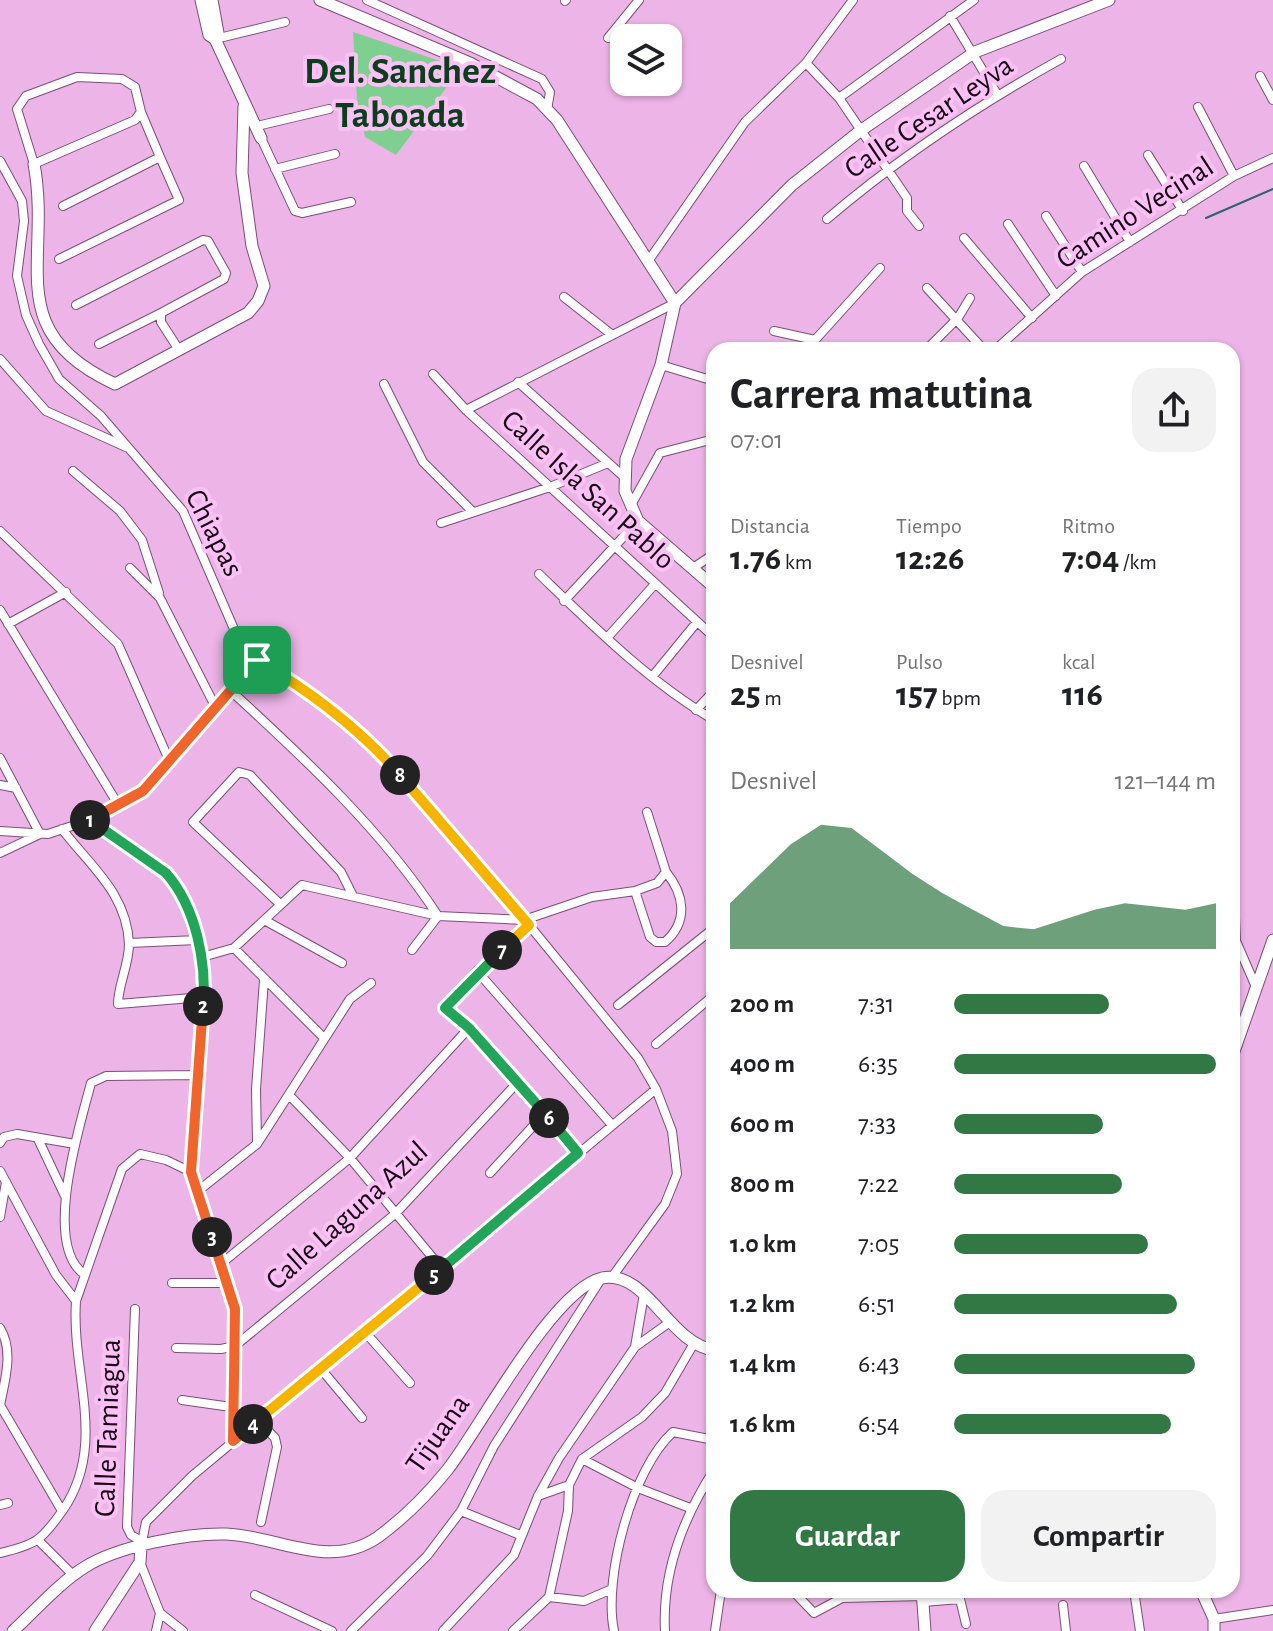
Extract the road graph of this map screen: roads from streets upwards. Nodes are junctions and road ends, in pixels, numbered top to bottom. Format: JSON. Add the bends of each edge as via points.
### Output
{"nodes":[{"id":1,"x":201,"y":0,"type":"edge"},
{"id":2,"x":212,"y":0,"type":"edge"},
{"id":3,"x":367,"y":0,"type":"edge"},
{"id":4,"x":639,"y":0,"type":"edge"},
{"id":5,"x":853,"y":0,"type":"edge"},
{"id":6,"x":974,"y":0,"type":"edge"},
{"id":7,"x":1109,"y":0,"type":"edge"},
{"id":8,"x":325,"y":2,"type":"edge"},
{"id":9,"x":950,"y":16,"type":"junction"},
{"id":10,"x":285,"y":22,"type":"dead end"},
{"id":11,"x":608,"y":38,"type":"dead end"},
{"id":12,"x":215,"y":39,"type":"junction"},
{"id":13,"x":975,"y":52,"type":"junction"},
{"id":14,"x":1061,"y":59,"type":"dead end"},
{"id":15,"x":806,"y":63,"type":"junction"},
{"id":16,"x":1260,"y":76,"type":"dead end"},
{"id":17,"x":997,"y":94,"type":"junction"},
{"id":18,"x":839,"y":98,"type":"junction"},
{"id":19,"x":1273,"y":100,"type":"edge"},
{"id":20,"x":244,"y":106,"type":"junction"},
{"id":21,"x":1198,"y":107,"type":"dead end"},
{"id":22,"x":329,"y":109,"type":"dead end"},
{"id":23,"x":547,"y":110,"type":"junction"},
{"id":24,"x":141,"y":112,"type":"junction"},
{"id":25,"x":860,"y":131,"type":"junction"},
{"id":26,"x":259,"y":132,"type":"junction"},
{"id":27,"x":335,"y":154,"type":"dead end"},
{"id":28,"x":1148,"y":155,"type":"dead end"},
{"id":29,"x":160,"y":157,"type":"junction"},
{"id":30,"x":1273,"y":158,"type":"edge"},
{"id":31,"x":0,"y":161,"type":"edge"},
{"id":32,"x":34,"y":164,"type":"junction"},
{"id":33,"x":1084,"y":166,"type":"dead end"},
{"id":34,"x":887,"y":168,"type":"junction"},
{"id":35,"x":275,"y":169,"type":"junction"},
{"id":36,"x":1234,"y":176,"type":"junction"},
{"id":37,"x":351,"y":202,"type":"dead end"},
{"id":38,"x":63,"y":206,"type":"dead end"},
{"id":39,"x":1183,"y":211,"type":"junction"},
{"id":40,"x":1046,"y":216,"type":"dead end"},
{"id":41,"x":827,"y":219,"type":"dead end"},
{"id":42,"x":1008,"y":224,"type":"dead end"},
{"id":43,"x":919,"y":226,"type":"dead end"},
{"id":44,"x":964,"y":238,"type":"dead end"},
{"id":45,"x":1130,"y":242,"type":"junction"},
{"id":46,"x":59,"y":259,"type":"dead end"},
{"id":47,"x":649,"y":260,"type":"junction"},
{"id":48,"x":880,"y":268,"type":"dead end"},
{"id":49,"x":1082,"y":272,"type":"junction"},
{"id":50,"x":927,"y":288,"type":"dead end"},
{"id":51,"x":1056,"y":296,"type":"junction"},
{"id":52,"x":564,"y":297,"type":"dead end"},
{"id":53,"x":970,"y":298,"type":"dead end"},
{"id":54,"x":675,"y":303,"type":"junction"},
{"id":55,"x":76,"y":305,"type":"dead end"},
{"id":56,"x":161,"y":313,"type":"junction"},
{"id":57,"x":958,"y":318,"type":"junction"},
{"id":58,"x":1032,"y":318,"type":"junction"},
{"id":59,"x":774,"y":331,"type":"dead end"},
{"id":60,"x":611,"y":334,"type":"junction"},
{"id":61,"x":815,"y":340,"type":"joint"},
{"id":62,"x":934,"y":342,"type":"edge"},
{"id":63,"x":978,"y":342,"type":"edge"},
{"id":64,"x":1004,"y":342,"type":"edge"},
{"id":65,"x":99,"y":344,"type":"dead end"},
{"id":66,"x":179,"y":350,"type":"junction"},
{"id":67,"x":0,"y":359,"type":"edge"},
{"id":68,"x":661,"y":365,"type":"junction"},
{"id":69,"x":433,"y":374,"type":"dead end"},
{"id":70,"x":706,"y":379,"type":"edge"},
{"id":71,"x":518,"y":382,"type":"junction"},
{"id":72,"x":384,"y":384,"type":"dead end"},
{"id":73,"x":466,"y":410,"type":"junction"},
{"id":74,"x":706,"y":441,"type":"edge"},
{"id":75,"x":130,"y":449,"type":"junction"},
{"id":76,"x":608,"y":463,"type":"junction"},
{"id":77,"x":73,"y":471,"type":"dead end"},
{"id":78,"x":623,"y":476,"type":"junction"},
{"id":79,"x":550,"y":487,"type":"junction"},
{"id":80,"x":631,"y":505,"type":"junction"},
{"id":81,"x":473,"y":512,"type":"junction"},
{"id":82,"x":638,"y":521,"type":"junction"},
{"id":83,"x":441,"y":523,"type":"dead end"},
{"id":84,"x":0,"y":531,"type":"edge"},
{"id":85,"x":613,"y":547,"type":"junction"},
{"id":86,"x":706,"y":559,"type":"edge"},
{"id":87,"x":130,"y":568,"type":"dead end"},
{"id":88,"x":693,"y":568,"type":"junction"},
{"id":89,"x":539,"y":574,"type":"dead end"},
{"id":90,"x":706,"y":580,"type":"edge"},
{"id":91,"x":655,"y":584,"type":"junction"},
{"id":92,"x":66,"y":592,"type":"junction"},
{"id":93,"x":160,"y":598,"type":"junction"},
{"id":94,"x":564,"y":601,"type":"junction"},
{"id":95,"x":0,"y":610,"type":"edge"},
{"id":96,"x":697,"y":622,"type":"junction"},
{"id":97,"x":8,"y":624,"type":"junction"},
{"id":98,"x":706,"y":630,"type":"edge"},
{"id":99,"x":607,"y":638,"type":"junction"},
{"id":100,"x":257,"y":660,"type":"junction"},
{"id":101,"x":652,"y":677,"type":"junction"},
{"id":102,"x":230,"y":690,"type":"junction"},
{"id":103,"x":706,"y":699,"type":"edge"},
{"id":104,"x":215,"y":706,"type":"junction"},
{"id":105,"x":696,"y":710,"type":"junction"},
{"id":106,"x":706,"y":716,"type":"edge"},
{"id":107,"x":0,"y":758,"type":"edge"},
{"id":108,"x":169,"y":760,"type":"junction"},
{"id":109,"x":0,"y":785,"type":"edge"},
{"id":110,"x":16,"y":788,"type":"junction"},
{"id":111,"x":119,"y":806,"type":"junction"},
{"id":112,"x":647,"y":812,"type":"dead end"},
{"id":113,"x":90,"y":820,"type":"junction"},
{"id":114,"x":62,"y":829,"type":"junction"},
{"id":115,"x":0,"y":831,"type":"edge"},
{"id":116,"x":40,"y":834,"type":"junction"},
{"id":117,"x":0,"y":853,"type":"edge"},
{"id":118,"x":666,"y":872,"type":"junction"},
{"id":119,"x":635,"y":891,"type":"junction"},
{"id":120,"x":352,"y":894,"type":"junction"},
{"id":121,"x":280,"y":904,"type":"junction"},
{"id":122,"x":438,"y":916,"type":"junction"},
{"id":123,"x":266,"y":921,"type":"junction"},
{"id":124,"x":526,"y":923,"type":"junction"},
{"id":125,"x":706,"y":937,"type":"edge"},
{"id":126,"x":197,"y":940,"type":"junction"},
{"id":127,"x":1273,"y":940,"type":"edge"},
{"id":128,"x":129,"y":943,"type":"junction"},
{"id":129,"x":234,"y":948,"type":"junction"},
{"id":130,"x":412,"y":950,"type":"dead end"},
{"id":131,"x":1240,"y":950,"type":"edge"},
{"id":132,"x":202,"y":957,"type":"junction"},
{"id":133,"x":342,"y":963,"type":"dead end"},
{"id":134,"x":477,"y":971,"type":"junction"},
{"id":135,"x":264,"y":980,"type":"junction"},
{"id":136,"x":371,"y":983,"type":"dead end"},
{"id":137,"x":1257,"y":989,"type":"junction"},
{"id":138,"x":204,"y":997,"type":"junction"},
{"id":139,"x":706,"y":1002,"type":"edge"},
{"id":140,"x":618,"y":1005,"type":"dead end"},
{"id":141,"x":469,"y":1028,"type":"junction"},
{"id":142,"x":1240,"y":1035,"type":"edge"},
{"id":143,"x":323,"y":1037,"type":"junction"},
{"id":144,"x":656,"y":1044,"type":"dead end"},
{"id":145,"x":198,"y":1075,"type":"junction"},
{"id":146,"x":518,"y":1082,"type":"junction"},
{"id":147,"x":656,"y":1089,"type":"junction"},
{"id":148,"x":290,"y":1096,"type":"junction"},
{"id":149,"x":545,"y":1113,"type":"junction"},
{"id":150,"x":612,"y":1125,"type":"junction"},
{"id":151,"x":38,"y":1139,"type":"junction"},
{"id":152,"x":0,"y":1143,"type":"edge"},
{"id":153,"x":75,"y":1144,"type":"junction"},
{"id":154,"x":257,"y":1144,"type":"junction"},
{"id":155,"x":578,"y":1153,"type":"junction"},
{"id":156,"x":350,"y":1158,"type":"junction"},
{"id":157,"x":0,"y":1171,"type":"edge"},
{"id":158,"x":191,"y":1172,"type":"junction"},
{"id":159,"x":490,"y":1173,"type":"dead end"},
{"id":160,"x":6,"y":1181,"type":"junction"},
{"id":161,"x":198,"y":1191,"type":"junction"},
{"id":162,"x":65,"y":1198,"type":"junction"},
{"id":163,"x":395,"y":1214,"type":"junction"},
{"id":164,"x":0,"y":1217,"type":"edge"},
{"id":165,"x":222,"y":1263,"type":"junction"},
{"id":166,"x":442,"y":1269,"type":"junction"},
{"id":167,"x":84,"y":1274,"type":"junction"},
{"id":168,"x":607,"y":1278,"type":"junction"},
{"id":169,"x":172,"y":1283,"type":"dead end"},
{"id":170,"x":228,"y":1283,"type":"junction"},
{"id":171,"x":644,"y":1294,"type":"junction"},
{"id":172,"x":76,"y":1301,"type":"junction"},
{"id":173,"x":135,"y":1309,"type":"dead end"},
{"id":174,"x":670,"y":1322,"type":"junction"},
{"id":175,"x":0,"y":1328,"type":"edge"},
{"id":176,"x":365,"y":1332,"type":"junction"},
{"id":177,"x":693,"y":1345,"type":"junction"},
{"id":178,"x":235,"y":1346,"type":"junction"},
{"id":179,"x":635,"y":1347,"type":"junction"},
{"id":180,"x":176,"y":1348,"type":"dead end"},
{"id":181,"x":706,"y":1348,"type":"edge"},
{"id":182,"x":321,"y":1369,"type":"junction"},
{"id":183,"x":410,"y":1383,"type":"dead end"},
{"id":184,"x":182,"y":1400,"type":"dead end"},
{"id":185,"x":231,"y":1407,"type":"junction"},
{"id":186,"x":362,"y":1418,"type":"dead end"},
{"id":187,"x":258,"y":1420,"type":"junction"},
{"id":188,"x":706,"y":1438,"type":"edge"},
{"id":189,"x":233,"y":1441,"type":"junction"},
{"id":190,"x":582,"y":1459,"type":"junction"},
{"id":191,"x":706,"y":1483,"type":"edge"},
{"id":192,"x":569,"y":1485,"type":"junction"},
{"id":193,"x":638,"y":1488,"type":"junction"},
{"id":194,"x":538,"y":1496,"type":"junction"},
{"id":195,"x":690,"y":1508,"type":"junction"},
{"id":196,"x":62,"y":1511,"type":"junction"},
{"id":197,"x":461,"y":1511,"type":"junction"},
{"id":198,"x":261,"y":1522,"type":"dead end"},
{"id":199,"x":520,"y":1535,"type":"junction"},
{"id":200,"x":39,"y":1541,"type":"junction"},
{"id":201,"x":141,"y":1544,"type":"junction"},
{"id":202,"x":0,"y":1553,"type":"edge"},
{"id":203,"x":140,"y":1562,"type":"junction"},
{"id":204,"x":74,"y":1576,"type":"junction"},
{"id":205,"x":612,"y":1589,"type":"junction"},
{"id":206,"x":255,"y":1595,"type":"dead end"},
{"id":207,"x":549,"y":1597,"type":"junction"},
{"id":208,"x":720,"y":1598,"type":"edge"},
{"id":209,"x":800,"y":1598,"type":"edge"},
{"id":210,"x":842,"y":1598,"type":"edge"},
{"id":211,"x":922,"y":1598,"type":"edge"},
{"id":212,"x":947,"y":1598,"type":"edge"},
{"id":213,"x":1135,"y":1598,"type":"edge"},
{"id":214,"x":1204,"y":1598,"type":"edge"},
{"id":215,"x":1063,"y":1605,"type":"dead end"},
{"id":216,"x":1273,"y":1610,"type":"edge"},
{"id":217,"x":160,"y":1613,"type":"junction"},
{"id":218,"x":966,"y":1624,"type":"dead end"},
{"id":219,"x":1214,"y":1625,"type":"edge"},
{"id":220,"x":1140,"y":1630,"type":"edge"},
{"id":221,"x":13,"y":1631,"type":"edge"},
{"id":222,"x":95,"y":1631,"type":"edge"},
{"id":223,"x":156,"y":1631,"type":"edge"},
{"id":224,"x":183,"y":1631,"type":"edge"},
{"id":225,"x":332,"y":1631,"type":"edge"},
{"id":226,"x":351,"y":1631,"type":"edge"},
{"id":227,"x":443,"y":1631,"type":"edge"},
{"id":228,"x":513,"y":1631,"type":"edge"},
{"id":229,"x":614,"y":1631,"type":"edge"},
{"id":230,"x":665,"y":1631,"type":"edge"},
{"id":231,"x":715,"y":1631,"type":"edge"},
{"id":232,"x":925,"y":1631,"type":"edge"},
{"id":233,"x":1066,"y":1631,"type":"edge"},
{"id":234,"x":1129,"y":1631,"type":"edge"}],
"edges":[{"from":1,"to":12,"type":"street","via":[[209,35]]},
{"from":2,"to":12,"type":"street"},
{"from":3,"to":23,"type":"street","via":[[542,79],[550,92]]},
{"from":4,"to":11,"type":"street"},
{"from":5,"to":15,"type":"street"},
{"from":6,"to":9,"type":"street"},
{"from":7,"to":13,"type":"street"},
{"from":8,"to":23,"type":"street","via":[[470,63],[537,99]]},
{"from":9,"to":13,"type":"street"},
{"from":9,"to":18,"type":"street"},
{"from":10,"to":12,"type":"street"},
{"from":12,"to":20,"type":"street"},
{"from":13,"to":17,"type":"street"},
{"from":13,"to":25,"type":"street"},
{"from":14,"to":17,"type":"street","name":"Calle Cesar Leyva"},
{"from":15,"to":18,"type":"street"},
{"from":15,"to":47,"type":"street","via":[[745,122]]},
{"from":16,"to":19,"type":"street"},
{"from":17,"to":34,"type":"street","name":"Calle Cesar Leyva"},
{"from":18,"to":25,"type":"street"},
{"from":20,"to":26,"type":"street"},
{"from":20,"to":66,"type":"street","via":[[242,173],[252,246],[264,286],[248,313]]},
{"from":21,"to":36,"type":"street"},
{"from":22,"to":26,"type":"street"},
{"from":23,"to":47,"type":"street"},
{"from":24,"to":29,"type":"street"},
{"from":24,"to":32,"type":"street","via":[[135,120]]},
{"from":24,"to":32,"type":"street","via":[[135,87],[122,79],[77,77],[26,96],[17,109]]},
{"from":25,"to":34,"type":"street"},
{"from":25,"to":54,"type":"street","via":[[792,185]]},
{"from":26,"to":35,"type":"street"},
{"from":27,"to":35,"type":"street"},
{"from":28,"to":39,"type":"street"},
{"from":29,"to":38,"type":"street"},
{"from":29,"to":46,"type":"street","via":[[179,200]]},
{"from":30,"to":36,"type":"street","name":"Camino Vecinal"},
{"from":31,"to":75,"type":"street","via":[[22,201],[17,276],[39,344],[59,379]]},
{"from":32,"to":66,"type":"street","via":[[39,199],[35,271],[48,334],[55,344],[88,372],[115,384]]},
{"from":33,"to":45,"type":"street"},
{"from":34,"to":41,"type":"street","name":"Calle Cesar Leyva"},
{"from":34,"to":43,"type":"street"},
{"from":35,"to":37,"type":"street","via":[[295,211]]},
{"from":36,"to":39,"type":"street","name":"Camino Vecinal"},
{"from":39,"to":45,"type":"street","name":"Camino Vecinal"},
{"from":40,"to":49,"type":"street"},
{"from":42,"to":51,"type":"street"},
{"from":44,"to":58,"type":"street"},
{"from":45,"to":49,"type":"street","name":"Camino Vecinal"},
{"from":47,"to":54,"type":"street"},
{"from":48,"to":61,"type":"street"},
{"from":49,"to":51,"type":"street","name":"Camino Vecinal"},
{"from":50,"to":57,"type":"street"},
{"from":51,"to":58,"type":"street","name":"Camino Vecinal"},
{"from":52,"to":60,"type":"street"},
{"from":53,"to":57,"type":"street"},
{"from":54,"to":60,"type":"street"},
{"from":54,"to":68,"type":"street"},
{"from":55,"to":56,"type":"street","via":[[208,241],[218,253],[224,279]]},
{"from":56,"to":65,"type":"street"},
{"from":56,"to":66,"type":"street"},
{"from":57,"to":62,"type":"street"},
{"from":57,"to":63,"type":"street"},
{"from":58,"to":64,"type":"street","name":"Camino Vecinal"},
{"from":59,"to":61,"type":"street"},
{"from":60,"to":71,"type":"street"},
{"from":67,"to":75,"type":"street","name":"Chiapas","via":[[46,411]]},
{"from":68,"to":70,"type":"street"},
{"from":68,"to":78,"type":"street"},
{"from":69,"to":73,"type":"street","name":"Calle Isla San Pablo"},
{"from":71,"to":73,"type":"street"},
{"from":71,"to":76,"type":"street"},
{"from":72,"to":81,"type":"street","via":[[423,462]]},
{"from":73,"to":79,"type":"street","name":"Calle Isla San Pablo"},
{"from":74,"to":80,"type":"street","via":[[660,453]]},
{"from":75,"to":100,"type":"street","name":"Chiapas","via":[[183,511],[237,636]]},
{"from":76,"to":78,"type":"street"},
{"from":76,"to":79,"type":"street"},
{"from":77,"to":93,"type":"street","via":[[120,511],[142,540]]},
{"from":78,"to":80,"type":"street"},
{"from":79,"to":81,"type":"street"},
{"from":79,"to":85,"type":"street","name":"Calle Isla San Pablo"},
{"from":80,"to":82,"type":"street"},
{"from":81,"to":83,"type":"street"},
{"from":82,"to":85,"type":"street"},
{"from":82,"to":88,"type":"street"},
{"from":84,"to":92,"type":"street"},
{"from":85,"to":91,"type":"street","name":"Calle Isla San Pablo"},
{"from":85,"to":94,"type":"street"},
{"from":86,"to":88,"type":"street"},
{"from":87,"to":93,"type":"street"},
{"from":88,"to":90,"type":"street"},
{"from":89,"to":94,"type":"street"},
{"from":91,"to":96,"type":"street","name":"Calle Isla San Pablo"},
{"from":91,"to":99,"type":"street"},
{"from":92,"to":97,"type":"street"},
{"from":92,"to":108,"type":"street","via":[[118,644]]},
{"from":93,"to":104,"type":"street"},
{"from":94,"to":99,"type":"street"},
{"from":95,"to":97,"type":"street"},
{"from":96,"to":98,"type":"street","name":"Calle Isla San Pablo"},
{"from":96,"to":101,"type":"street"},
{"from":97,"to":111,"type":"street"},
{"from":99,"to":101,"type":"street"},
{"from":100,"to":102,"type":"street"},
{"from":100,"to":124,"type":"street","via":[[296,683],[386,759]]},
{"from":101,"to":105,"type":"street"},
{"from":102,"to":104,"type":"street"},
{"from":102,"to":122,"type":"street","via":[[315,768],[417,884]]},
{"from":103,"to":105,"type":"street"},
{"from":104,"to":108,"type":"street"},
{"from":105,"to":106,"type":"street"},
{"from":107,"to":110,"type":"street"},
{"from":108,"to":111,"type":"street","via":[[143,791]]},
{"from":109,"to":110,"type":"street"},
{"from":110,"to":116,"type":"street"},
{"from":111,"to":113,"type":"street"},
{"from":112,"to":118,"type":"street"},
{"from":113,"to":114,"type":"street"},
{"from":113,"to":126,"type":"street","via":[[166,873],[182,896]]},
{"from":114,"to":116,"type":"street"},
{"from":114,"to":128,"type":"street","via":[[118,898]]},
{"from":115,"to":116,"type":"street"},
{"from":116,"to":117,"type":"street"},
{"from":118,"to":119,"type":"street","via":[[657,883]]},
{"from":118,"to":119,"type":"street","via":[[679,887],[683,909],[665,942],[650,937]]},
{"from":119,"to":124,"type":"street","via":[[592,897]]},
{"from":120,"to":121,"type":"street","via":[[302,885]]},
{"from":120,"to":121,"type":"street","via":[[341,872],[244,771],[239,772],[193,822]]},
{"from":120,"to":122,"type":"street"},
{"from":121,"to":123,"type":"street"},
{"from":122,"to":124,"type":"street"},
{"from":122,"to":130,"type":"street"},
{"from":123,"to":129,"type":"street"},
{"from":123,"to":133,"type":"street"},
{"from":124,"to":134,"type":"street"},
{"from":124,"to":147,"type":"street","via":[[638,1058]]},
{"from":125,"to":140,"type":"street"},
{"from":126,"to":128,"type":"street"},
{"from":126,"to":132,"type":"street"},
{"from":127,"to":137,"type":"street"},
{"from":128,"to":138,"type":"street","via":[[120,1005]]},
{"from":129,"to":132,"type":"street"},
{"from":129,"to":135,"type":"street"},
{"from":131,"to":137,"type":"street"},
{"from":132,"to":138,"type":"street"},
{"from":134,"to":141,"type":"street","via":[[445,1009]]},
{"from":134,"to":150,"type":"street"},
{"from":135,"to":143,"type":"street"},
{"from":135,"to":154,"type":"street"},
{"from":136,"to":143,"type":"street","via":[[350,999]]},
{"from":137,"to":142,"type":"street"},
{"from":138,"to":145,"type":"street"},
{"from":139,"to":144,"type":"street"},
{"from":141,"to":146,"type":"street"},
{"from":141,"to":156,"type":"street"},
{"from":143,"to":148,"type":"street"},
{"from":145,"to":153,"type":"street","via":[[97,1077]]},
{"from":145,"to":158,"type":"street"},
{"from":146,"to":149,"type":"street"},
{"from":146,"to":163,"type":"street","name":"Calle Laguna Azul"},
{"from":147,"to":150,"type":"street"},
{"from":147,"to":168,"type":"street","via":[[672,1131],[677,1174],[665,1204]]},
{"from":148,"to":154,"type":"street"},
{"from":148,"to":156,"type":"street"},
{"from":149,"to":155,"type":"street"},
{"from":149,"to":159,"type":"street"},
{"from":150,"to":155,"type":"street"},
{"from":151,"to":152,"type":"street","via":[[9,1134]]},
{"from":151,"to":153,"type":"street"},
{"from":151,"to":162,"type":"street"},
{"from":153,"to":162,"type":"street"},
{"from":154,"to":161,"type":"street"},
{"from":155,"to":166,"type":"street"},
{"from":156,"to":163,"type":"street"},
{"from":156,"to":165,"type":"street"},
{"from":157,"to":160,"type":"street"},
{"from":158,"to":161,"type":"street"},
{"from":158,"to":167,"type":"street","via":[[152,1155],[140,1154],[127,1162]]},
{"from":160,"to":164,"type":"street"},
{"from":160,"to":172,"type":"street","via":[[56,1275]]},
{"from":161,"to":165,"type":"street"},
{"from":162,"to":167,"type":"street","via":[[67,1247]]},
{"from":163,"to":166,"type":"street"},
{"from":163,"to":178,"type":"street","name":"Calle Laguna Azul"},
{"from":165,"to":170,"type":"street"},
{"from":166,"to":176,"type":"street"},
{"from":167,"to":172,"type":"street"},
{"from":168,"to":171,"type":"street"},
{"from":168,"to":197,"type":"street","via":[[494,1446]]},
{"from":168,"to":201,"type":"street","name":"Tijuana","via":[[579,1290],[504,1383],[435,1485],[368,1543],[331,1554],[213,1534]]},
{"from":169,"to":170,"type":"street"},
{"from":170,"to":178,"type":"street","via":[[235,1309]]},
{"from":171,"to":174,"type":"street"},
{"from":171,"to":179,"type":"street"},
{"from":172,"to":196,"type":"street","via":[[88,1435],[80,1482]]},
{"from":173,"to":201,"type":"street","name":"Calle Tamiagua","via":[[127,1527]]},
{"from":174,"to":177,"type":"street"},
{"from":174,"to":179,"type":"street"},
{"from":175,"to":196,"type":"street","via":[[8,1366],[0,1405]]},
{"from":176,"to":182,"type":"street"},
{"from":176,"to":183,"type":"street"},
{"from":177,"to":181,"type":"street"},
{"from":177,"to":190,"type":"street","via":[[658,1401]]},
{"from":178,"to":180,"type":"street"},
{"from":178,"to":185,"type":"street"},
{"from":179,"to":194,"type":"street"},
{"from":182,"to":186,"type":"street"},
{"from":182,"to":187,"type":"street"},
{"from":184,"to":185,"type":"street"},
{"from":185,"to":189,"type":"street"},
{"from":187,"to":189,"type":"street"},
{"from":187,"to":198,"type":"street","via":[[277,1447]]},
{"from":188,"to":193,"type":"street","via":[[673,1432]]},
{"from":189,"to":201,"type":"street","via":[[155,1511],[142,1531]]},
{"from":190,"to":192,"type":"street"},
{"from":190,"to":193,"type":"street"},
{"from":191,"to":195,"type":"street"},
{"from":192,"to":194,"type":"street"},
{"from":192,"to":207,"type":"street"},
{"from":193,"to":195,"type":"street"},
{"from":193,"to":205,"type":"street"},
{"from":194,"to":199,"type":"street"},
{"from":195,"to":230,"type":"street","via":[[678,1541]]},
{"from":196,"to":200,"type":"street"},
{"from":197,"to":199,"type":"street"},
{"from":197,"to":226,"type":"street","via":[[427,1556]]},
{"from":199,"to":227,"type":"street","via":[[507,1564]]},
{"from":200,"to":202,"type":"street"},
{"from":200,"to":204,"type":"street"},
{"from":201,"to":203,"type":"street"},
{"from":201,"to":204,"type":"street","name":"Tijuana","via":[[95,1561]]},
{"from":203,"to":217,"type":"street"},
{"from":203,"to":222,"type":"street"},
{"from":204,"to":221,"type":"street","name":"Tijuana"},
{"from":205,"to":207,"type":"street","via":[[584,1601]]},
{"from":205,"to":229,"type":"street"},
{"from":206,"to":225,"type":"street"},
{"from":207,"to":228,"type":"street"},
{"from":208,"to":231,"type":"street"},
{"from":209,"to":210,"type":"street","via":[[814,1613]]},
{"from":211,"to":232,"type":"street"},
{"from":212,"to":218,"type":"street","via":[[960,1599]]},
{"from":213,"to":220,"type":"street"},
{"from":214,"to":219,"type":"street"},
{"from":215,"to":233,"type":"street"},
{"from":216,"to":219,"type":"street"},
{"from":217,"to":223,"type":"street"},
{"from":217,"to":224,"type":"street"},
{"from":220,"to":234,"type":"street"}]}
